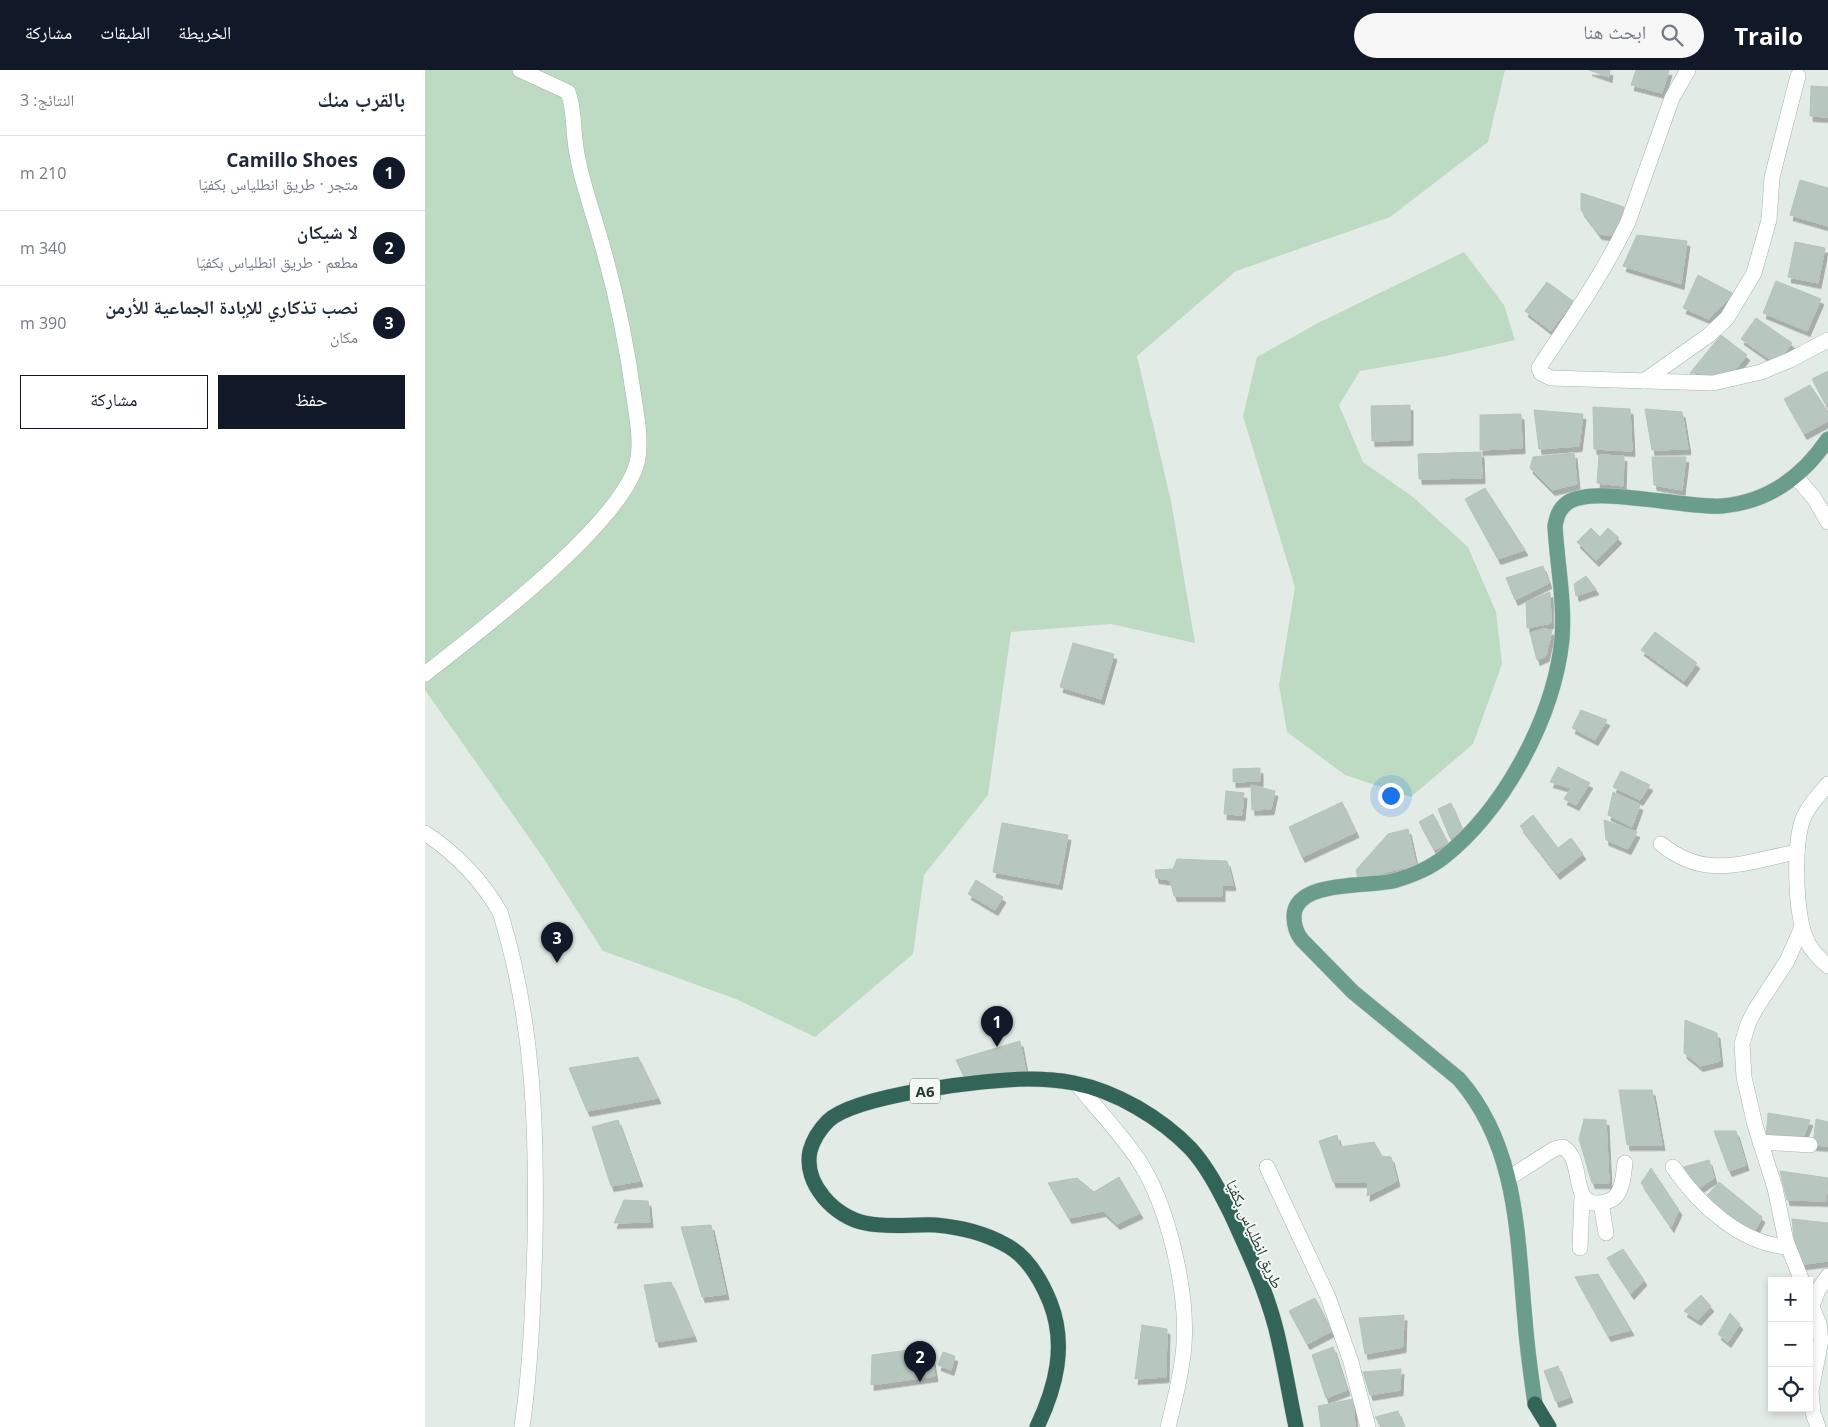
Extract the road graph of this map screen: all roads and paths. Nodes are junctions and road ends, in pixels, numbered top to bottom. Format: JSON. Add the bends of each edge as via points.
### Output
{"nodes":[{"id":1,"x":520,"y":70,"type":"edge"},
{"id":2,"x":1687,"y":70,"type":"edge"},
{"id":3,"x":1798,"y":76,"type":"dead end"},
{"id":4,"x":1828,"y":340,"type":"edge"},
{"id":5,"x":1644,"y":381,"type":"junction"},
{"id":6,"x":1828,"y":439,"type":"edge"},
{"id":7,"x":1796,"y":477,"type":"junction"},
{"id":8,"x":1828,"y":522,"type":"edge"},
{"id":9,"x":425,"y":674,"type":"edge"},
{"id":10,"x":1828,"y":784,"type":"edge"},
{"id":11,"x":425,"y":833,"type":"edge"},
{"id":12,"x":1661,"y":844,"type":"dead end"},
{"id":13,"x":1797,"y":852,"type":"junction"},
{"id":14,"x":1802,"y":927,"type":"junction"},
{"id":15,"x":1828,"y":966,"type":"edge"},
{"id":16,"x":1077,"y":1084,"type":"junction"},
{"id":17,"x":1760,"y":1142,"type":"junction"},
{"id":18,"x":1810,"y":1145,"type":"dead end"},
{"id":19,"x":1625,"y":1163,"type":"dead end"},
{"id":20,"x":1267,"y":1168,"type":"dead end"},
{"id":21,"x":1673,"y":1168,"type":"dead end"},
{"id":22,"x":1509,"y":1178,"type":"junction"},
{"id":23,"x":1582,"y":1196,"type":"junction"},
{"id":24,"x":1601,"y":1203,"type":"junction"},
{"id":25,"x":1607,"y":1233,"type":"dead end"},
{"id":26,"x":1788,"y":1247,"type":"junction"},
{"id":27,"x":1579,"y":1248,"type":"dead end"},
{"id":28,"x":1828,"y":1276,"type":"edge"},
{"id":29,"x":1800,"y":1277,"type":"edge"},
{"id":30,"x":1813,"y":1299,"type":"edge"},
{"id":31,"x":1813,"y":1309,"type":"edge"},
{"id":32,"x":1823,"y":1355,"type":"edge"},
{"id":33,"x":1535,"y":1404,"type":"junction"},
{"id":34,"x":523,"y":1427,"type":"edge"},
{"id":35,"x":1037,"y":1427,"type":"edge"},
{"id":36,"x":1168,"y":1427,"type":"edge"},
{"id":37,"x":1296,"y":1427,"type":"edge"},
{"id":38,"x":1368,"y":1427,"type":"edge"},
{"id":39,"x":1541,"y":1427,"type":"edge"},
{"id":40,"x":1549,"y":1427,"type":"edge"},
{"id":41,"x":1818,"y":1427,"type":"edge"}],
"edges":[{"from":1,"to":9,"type":"street","via":[[568,92],[573,106],[580,174],[623,328],[638,428],[638,459],[617,503],[583,539]]},
{"from":2,"to":5,"type":"street","via":[[1672,98],[1622,235],[1598,280],[1539,368],[1541,373],[1551,378]]},
{"from":3,"to":5,"type":"street","via":[[1772,177],[1769,220],[1754,273],[1727,318],[1709,335]]},
{"from":4,"to":5,"type":"street","via":[[1790,360],[1735,379],[1696,383]]},
{"from":6,"to":7,"type":"main road"},
{"from":7,"to":8,"type":"street"},
{"from":7,"to":22,"type":"main road","via":[[1774,491],[1723,506],[1601,496],[1568,502],[1558,512],[1555,526],[1563,615],[1556,675],[1538,728],[1500,795],[1478,823],[1435,863],[1391,881],[1322,890],[1304,896],[1296,905],[1296,933],[1308,947],[1353,992],[1441,1062],[1473,1095],[1498,1143]]},
{"from":10,"to":13,"type":"street","via":[[1811,804],[1801,824]]},
{"from":11,"to":34,"type":"street","via":[[462,864],[500,912],[527,1030],[533,1084],[536,1197],[532,1348]]},
{"from":12,"to":13,"type":"street","via":[[1683,859],[1709,867]]},
{"from":13,"to":14,"type":"street"},
{"from":14,"to":15,"type":"street","via":[[1809,944]]},
{"from":14,"to":17,"type":"street","via":[[1787,961],[1755,1010],[1742,1044],[1744,1076]]},
{"from":16,"to":35,"type":"highway","name":"طريق انطلياس بكفيّا","number":"A6","via":[[1026,1079],[887,1096],[829,1119],[815,1136],[810,1153],[816,1188],[832,1206],[850,1218],[866,1223],[938,1225],[963,1230],[1007,1245],[1029,1264],[1044,1286],[1054,1312],[1060,1347],[1057,1376]]},
{"from":16,"to":36,"type":"street","via":[[1139,1161],[1155,1190],[1179,1272],[1184,1343]]},
{"from":16,"to":37,"type":"highway","name":"طريق انطلياس بكفيّا","number":"A6","via":[[1114,1095],[1170,1131],[1191,1150],[1219,1190],[1255,1269],[1275,1326]]},
{"from":17,"to":18,"type":"street"},
{"from":17,"to":26,"type":"street","via":[[1775,1188]]},
{"from":19,"to":24,"type":"street","via":[[1619,1192],[1611,1200]]},
{"from":20,"to":38,"type":"street","via":[[1328,1297],[1351,1362]]},
{"from":21,"to":26,"type":"street","via":[[1703,1204],[1744,1234],[1757,1241]]},
{"from":22,"to":23,"type":"street","via":[[1554,1149],[1563,1147],[1577,1162]]},
{"from":22,"to":33,"type":"main road","via":[[1516,1216]]},
{"from":23,"to":24,"type":"street"},
{"from":23,"to":27,"type":"street"},
{"from":24,"to":25,"type":"street"},
{"from":26,"to":29,"type":"street"},
{"from":28,"to":30,"type":"street"},
{"from":31,"to":32,"type":"street"},
{"from":32,"to":41,"type":"street","via":[[1813,1375],[1811,1401]]},
{"from":33,"to":39,"type":"highway"},
{"from":33,"to":40,"type":"highway"}]}
